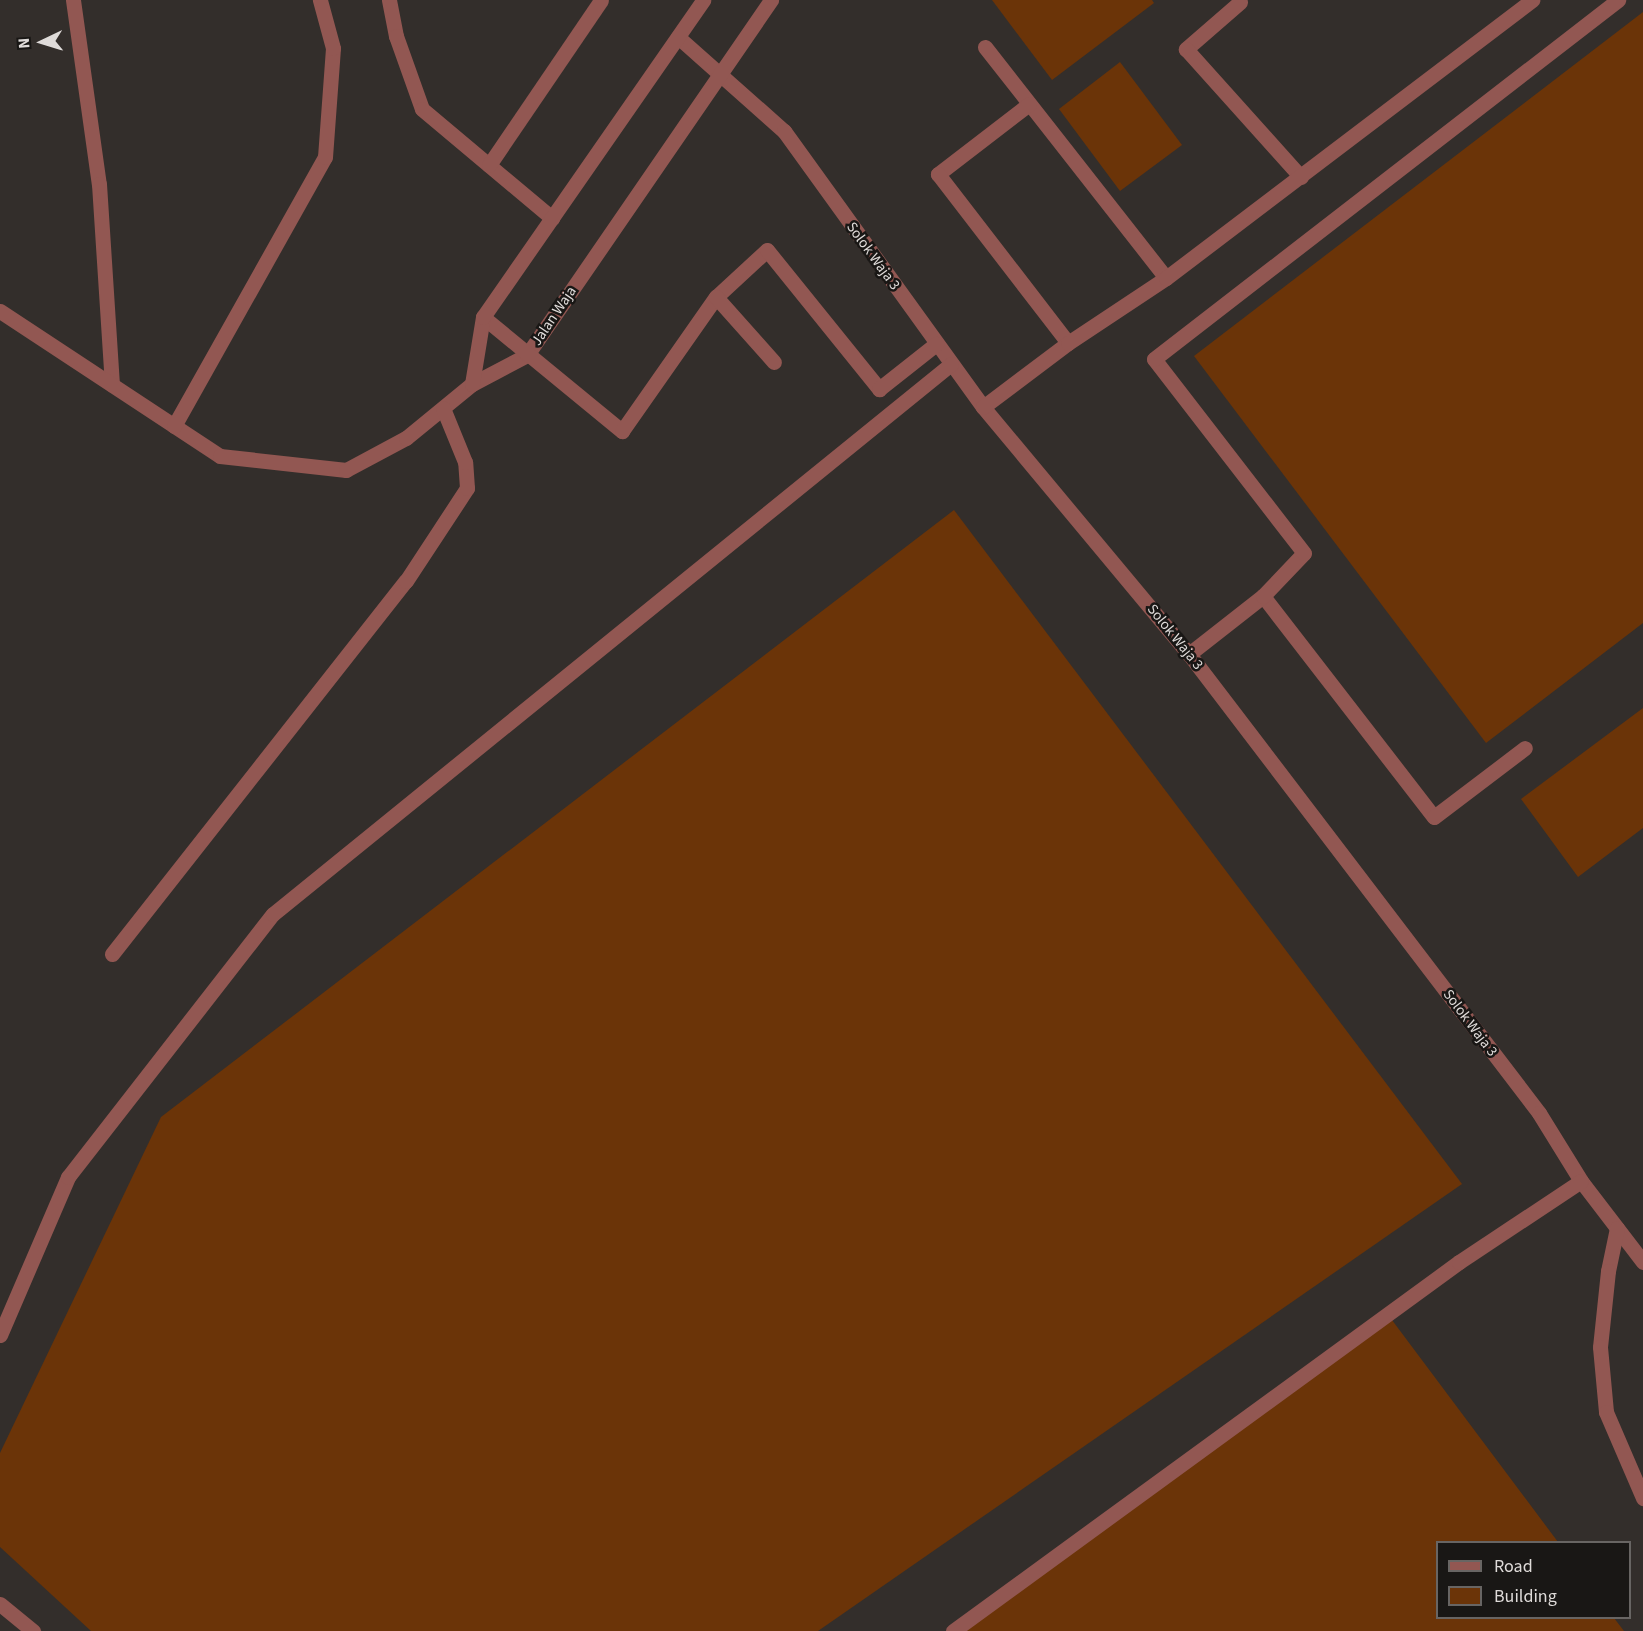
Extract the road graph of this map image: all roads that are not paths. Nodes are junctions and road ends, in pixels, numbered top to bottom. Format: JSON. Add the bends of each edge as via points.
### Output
{"nodes":[{"id":1,"x":73,"y":0,"type":"edge"},
{"id":2,"x":320,"y":0,"type":"edge"},
{"id":3,"x":389,"y":0,"type":"edge"},
{"id":4,"x":601,"y":0,"type":"edge"},
{"id":5,"x":703,"y":0,"type":"edge"},
{"id":6,"x":771,"y":0,"type":"edge"},
{"id":7,"x":1240,"y":0,"type":"edge"},
{"id":8,"x":1532,"y":0,"type":"edge"},
{"id":9,"x":1618,"y":0,"type":"edge"},
{"id":10,"x":678,"y":37,"type":"junction"},
{"id":11,"x":985,"y":47,"type":"dead end"},
{"id":12,"x":721,"y":73,"type":"junction"},
{"id":13,"x":1029,"y":104,"type":"junction"},
{"id":14,"x":489,"y":165,"type":"junction"},
{"id":15,"x":1301,"y":177,"type":"junction"},
{"id":16,"x":552,"y":218,"type":"junction"},
{"id":17,"x":1166,"y":278,"type":"junction"},
{"id":18,"x":716,"y":297,"type":"junction"},
{"id":19,"x":0,"y":311,"type":"edge"},
{"id":20,"x":483,"y":317,"type":"junction"},
{"id":21,"x":1068,"y":343,"type":"junction"},
{"id":22,"x":936,"y":344,"type":"junction"},
{"id":23,"x":527,"y":355,"type":"junction"},
{"id":24,"x":774,"y":362,"type":"dead end"},
{"id":25,"x":951,"y":364,"type":"junction"},
{"id":26,"x":472,"y":384,"type":"junction"},
{"id":27,"x":112,"y":385,"type":"junction"},
{"id":28,"x":443,"y":408,"type":"junction"},
{"id":29,"x":982,"y":408,"type":"junction"},
{"id":30,"x":174,"y":426,"type":"junction"},
{"id":31,"x":1263,"y":596,"type":"junction"},
{"id":32,"x":1189,"y":654,"type":"junction"},
{"id":33,"x":1525,"y":748,"type":"dead end"},
{"id":34,"x":112,"y":954,"type":"dead end"},
{"id":35,"x":1581,"y":1181,"type":"junction"},
{"id":36,"x":1617,"y":1228,"type":"junction"},
{"id":37,"x":1643,"y":1262,"type":"edge"},
{"id":38,"x":0,"y":1335,"type":"edge"},
{"id":39,"x":1643,"y":1497,"type":"edge"},
{"id":40,"x":0,"y":1604,"type":"edge"},
{"id":41,"x":33,"y":1631,"type":"edge"},
{"id":42,"x":953,"y":1631,"type":"edge"}],
"edges":[{"from":1,"to":27,"type":"street","via":[[99,184]]},
{"from":2,"to":30,"type":"street","via":[[333,48],[325,157]]},
{"from":3,"to":14,"type":"street","via":[[396,36],[422,109]]},
{"from":4,"to":14,"type":"street"},
{"from":5,"to":10,"type":"street"},
{"from":6,"to":12,"type":"street","name":"Jalan Waja"},
{"from":7,"to":15,"type":"street","via":[[1186,49]]},
{"from":8,"to":15,"type":"street"},
{"from":9,"to":31,"type":"street","via":[[1154,359],[1304,553]]},
{"from":10,"to":12,"type":"street","name":"Solok Waja 3"},
{"from":10,"to":16,"type":"street"},
{"from":11,"to":13,"type":"street"},
{"from":12,"to":22,"type":"street","name":"Solok Waja 3","via":[[784,131]]},
{"from":12,"to":23,"type":"street","name":"Jalan Waja"},
{"from":13,"to":17,"type":"street"},
{"from":13,"to":21,"type":"street","via":[[938,174]]},
{"from":14,"to":16,"type":"street"},
{"from":15,"to":17,"type":"street"},
{"from":16,"to":20,"type":"street"},
{"from":17,"to":21,"type":"street"},
{"from":18,"to":22,"type":"street","via":[[767,250],[879,389]]},
{"from":18,"to":23,"type":"street","via":[[622,431]]},
{"from":18,"to":24,"type":"street"},
{"from":19,"to":27,"type":"street","name":"Jalan Waja"},
{"from":20,"to":23,"type":"street"},
{"from":20,"to":26,"type":"street"},
{"from":21,"to":29,"type":"street"},
{"from":22,"to":25,"type":"street","name":"Solok Waja 3"},
{"from":23,"to":26,"type":"street","name":"Jalan Waja"},
{"from":25,"to":29,"type":"street","name":"Solok Waja 3"},
{"from":25,"to":38,"type":"street","via":[[273,914],[68,1178]]},
{"from":26,"to":28,"type":"street","name":"Jalan Waja"},
{"from":27,"to":30,"type":"street","name":"Jalan Waja"},
{"from":28,"to":30,"type":"street","name":"Jalan Waja","via":[[406,438],[346,470],[220,456]]},
{"from":28,"to":34,"type":"street","via":[[465,462],[466,488],[405,581]]},
{"from":29,"to":32,"type":"street","name":"Solok Waja 3"},
{"from":31,"to":32,"type":"street"},
{"from":31,"to":33,"type":"street","via":[[1434,817]]},
{"from":32,"to":35,"type":"street","name":"Solok Waja 3","via":[[1539,1113]]},
{"from":35,"to":36,"type":"street","name":"Solok Waja 3"},
{"from":35,"to":42,"type":"street","via":[[1440,1276]]},
{"from":36,"to":37,"type":"street","name":"Solok Waja 3"},
{"from":36,"to":39,"type":"street","via":[[1600,1347],[1606,1412]]},
{"from":40,"to":41,"type":"street"}]}
